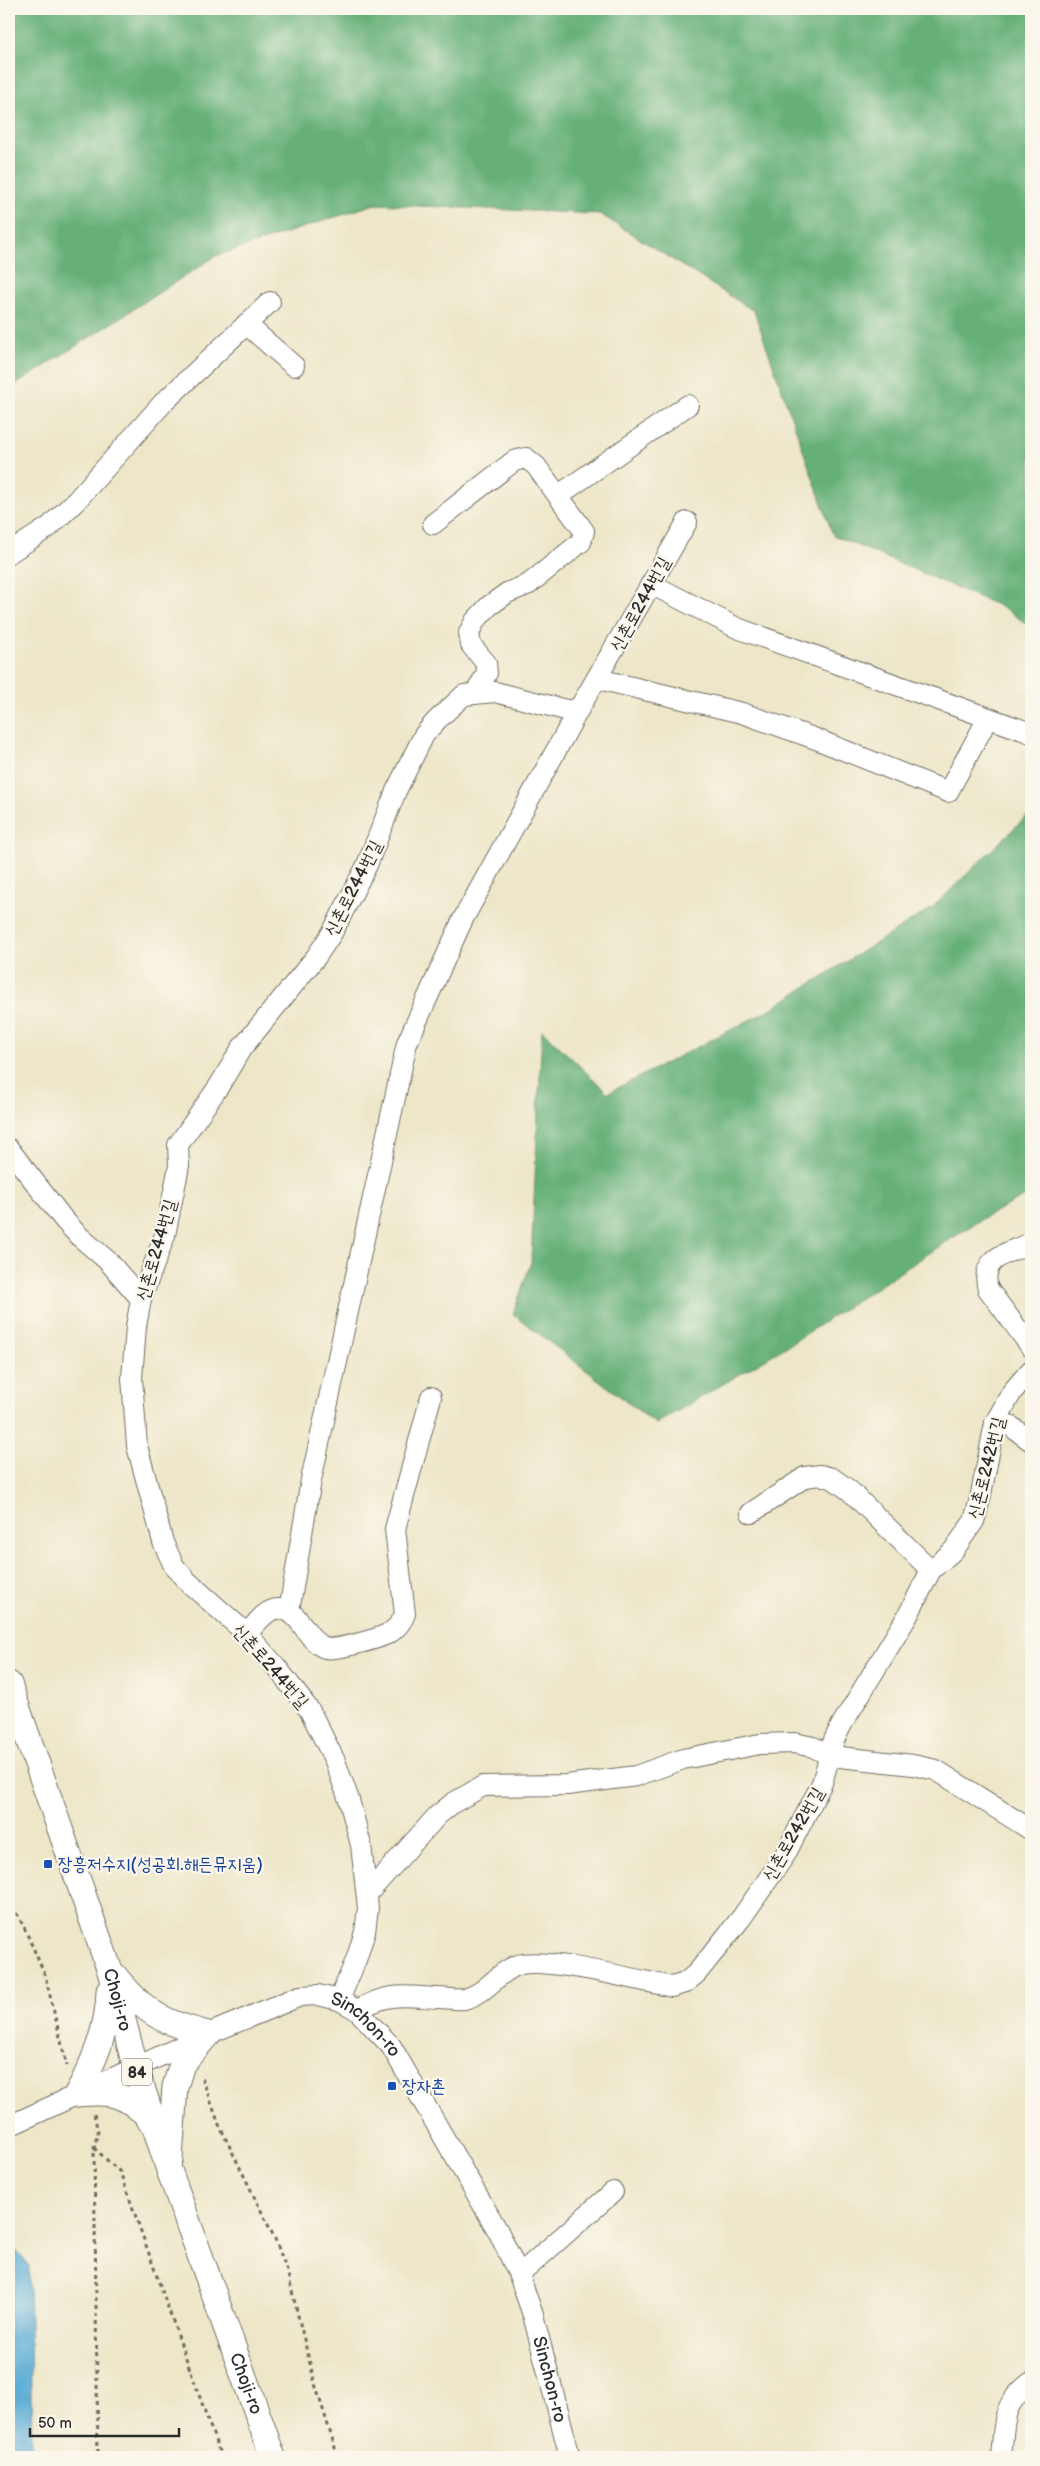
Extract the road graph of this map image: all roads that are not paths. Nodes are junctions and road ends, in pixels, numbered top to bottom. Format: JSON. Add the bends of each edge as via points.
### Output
{"nodes":[{"id":1,"x":270,"y":302,"type":"dead end"},
{"id":2,"x":246,"y":324,"type":"junction"},
{"id":3,"x":294,"y":366,"type":"dead end"},
{"id":4,"x":688,"y":405,"type":"dead end"},
{"id":5,"x":559,"y":495,"type":"junction"},
{"id":6,"x":687,"y":522,"type":"dead end"},
{"id":7,"x":433,"y":524,"type":"dead end"},
{"id":8,"x":9,"y":553,"type":"edge"},
{"id":9,"x":651,"y":584,"type":"junction"},
{"id":10,"x":598,"y":679,"type":"junction"},
{"id":11,"x":475,"y":694,"type":"junction"},
{"id":12,"x":580,"y":708,"type":"junction"},
{"id":13,"x":988,"y":718,"type":"junction"},
{"id":14,"x":1031,"y":733,"type":"edge"},
{"id":15,"x":9,"y":1149,"type":"edge"},
{"id":16,"x":1031,"y":1243,"type":"edge"},
{"id":17,"x":141,"y":1300,"type":"junction"},
{"id":18,"x":1031,"y":1347,"type":"edge"},
{"id":19,"x":1031,"y":1370,"type":"edge"},
{"id":20,"x":431,"y":1397,"type":"dead end"},
{"id":21,"x":995,"y":1423,"type":"junction"},
{"id":22,"x":1031,"y":1441,"type":"edge"},
{"id":23,"x":752,"y":1513,"type":"dead end"},
{"id":24,"x":931,"y":1570,"type":"junction"},
{"id":25,"x":289,"y":1611,"type":"junction"},
{"id":26,"x":247,"y":1634,"type":"junction"},
{"id":27,"x":9,"y":1684,"type":"edge"},
{"id":28,"x":831,"y":1756,"type":"junction"},
{"id":29,"x":1031,"y":1830,"type":"edge"},
{"id":30,"x":368,"y":1893,"type":"junction"},
{"id":31,"x":110,"y":1971,"type":"junction"},
{"id":32,"x":339,"y":2000,"type":"junction"},
{"id":33,"x":357,"y":2010,"type":"junction"},
{"id":34,"x":201,"y":2040,"type":"junction"},
{"id":35,"x":136,"y":2069,"type":"junction"},
{"id":36,"x":77,"y":2094,"type":"junction"},
{"id":37,"x":9,"y":2126,"type":"edge"},
{"id":38,"x":169,"y":2170,"type":"junction"},
{"id":39,"x":613,"y":2192,"type":"dead end"},
{"id":40,"x":519,"y":2275,"type":"junction"},
{"id":41,"x":1030,"y":2382,"type":"dead end"},
{"id":42,"x":273,"y":2457,"type":"edge"},
{"id":43,"x":570,"y":2457,"type":"edge"},
{"id":44,"x":1001,"y":2457,"type":"edge"}],
"edges":[{"from":1,"to":2,"type":"street"},
{"from":2,"to":3,"type":"street"},
{"from":2,"to":8,"type":"street","via":[[163,403],[76,501],[49,527]]},
{"from":4,"to":5,"type":"street"},
{"from":5,"to":7,"type":"street","via":[[526,458],[514,461]]},
{"from":5,"to":11,"type":"street","via":[[584,531],[581,542],[529,584],[507,593],[489,606],[475,621],[469,633],[471,645],[486,663],[487,673]]},
{"from":6,"to":9,"type":"street","name":"신촌로244번길"},
{"from":9,"to":10,"type":"street","name":"신촌로244번길"},
{"from":9,"to":13,"type":"street","via":[[737,628]]},
{"from":10,"to":12,"type":"street","name":"신촌로244번길"},
{"from":10,"to":13,"type":"street","via":[[742,713],[948,792]]},
{"from":11,"to":12,"type":"street","name":"신촌로244번길","via":[[496,692],[570,712]]},
{"from":11,"to":17,"type":"street","name":"신촌로244번길","via":[[464,694],[424,735],[396,791],[367,865],[332,933],[241,1049],[178,1144],[179,1166],[164,1235]]},
{"from":12,"to":25,"type":"street","via":[[464,919],[407,1043],[312,1480]]},
{"from":13,"to":14,"type":"street"},
{"from":15,"to":17,"type":"street","via":[[64,1220],[108,1261]]},
{"from":16,"to":18,"type":"street","via":[[997,1258],[988,1266],[986,1279],[988,1289]]},
{"from":17,"to":26,"type":"street","name":"신촌로244번길","via":[[132,1378],[134,1420],[140,1462],[154,1516],[174,1566]]},
{"from":19,"to":21,"type":"street","name":"신촌로242번길","via":[[1012,1392]]},
{"from":20,"to":25,"type":"street","via":[[395,1529],[405,1614],[401,1623],[390,1633],[340,1648],[325,1648],[314,1641]]},
{"from":21,"to":22,"type":"street","via":[[1009,1425]]},
{"from":21,"to":24,"type":"street","name":"신촌로242번길","via":[[974,1521],[953,1551]]},
{"from":23,"to":24,"type":"street","via":[[805,1477],[820,1475],[832,1478],[849,1490]]},
{"from":24,"to":28,"type":"street","name":"신촌로242번길","via":[[907,1618],[842,1724]]},
{"from":25,"to":26,"type":"street","via":[[278,1608],[267,1613]]},
{"from":26,"to":30,"type":"street","name":"신촌로244번길","via":[[278,1669],[320,1728],[348,1800],[361,1845]]},
{"from":27,"to":31,"type":"main road","name":"Choji-ro","number":"84"},
{"from":28,"to":29,"type":"street","via":[[936,1770]]},
{"from":28,"to":30,"type":"street","via":[[813,1747],[794,1743],[760,1744],[682,1759],[636,1776],[567,1785],[483,1786],[438,1815]]},
{"from":28,"to":33,"type":"street","name":"신촌로242번길","via":[[822,1783],[785,1855],[742,1916],[685,1983],[672,1987],[571,1967],[519,1964],[476,1996],[462,1999],[398,1995],[378,1998]]},
{"from":30,"to":32,"type":"street","name":"신촌로244번길","via":[[365,1932]]},
{"from":31,"to":34,"type":"main road","via":[[133,1998],[157,2018]]},
{"from":31,"to":35,"type":"main road","name":"Choji-ro","number":"84"},
{"from":31,"to":36,"type":"main road","via":[[104,2034]]},
{"from":32,"to":33,"type":"street","name":"Sinchon-ro"},
{"from":32,"to":34,"type":"street","name":"Sinchon-ro","via":[[318,1995],[300,1996]]},
{"from":33,"to":40,"type":"street","name":"Sinchon-ro","via":[[391,2046],[468,2177]]},
{"from":34,"to":35,"type":"street","name":"Sinchon-ro"},
{"from":34,"to":38,"type":"main road","via":[[182,2064],[176,2087]]},
{"from":35,"to":36,"type":"street","name":"Sinchon-ro"},
{"from":35,"to":38,"type":"main road","name":"Choji-ro","number":"84"},
{"from":36,"to":37,"type":"street","name":"Sinchon-ro"},
{"from":36,"to":38,"type":"main road","via":[[102,2092],[126,2098],[148,2115]]},
{"from":38,"to":42,"type":"main road","name":"Choji-ro","number":"84"},
{"from":39,"to":40,"type":"street"},
{"from":40,"to":43,"type":"street","name":"Sinchon-ro","via":[[534,2315]]},
{"from":41,"to":44,"type":"street","via":[[1015,2394],[1007,2409]]}]}
